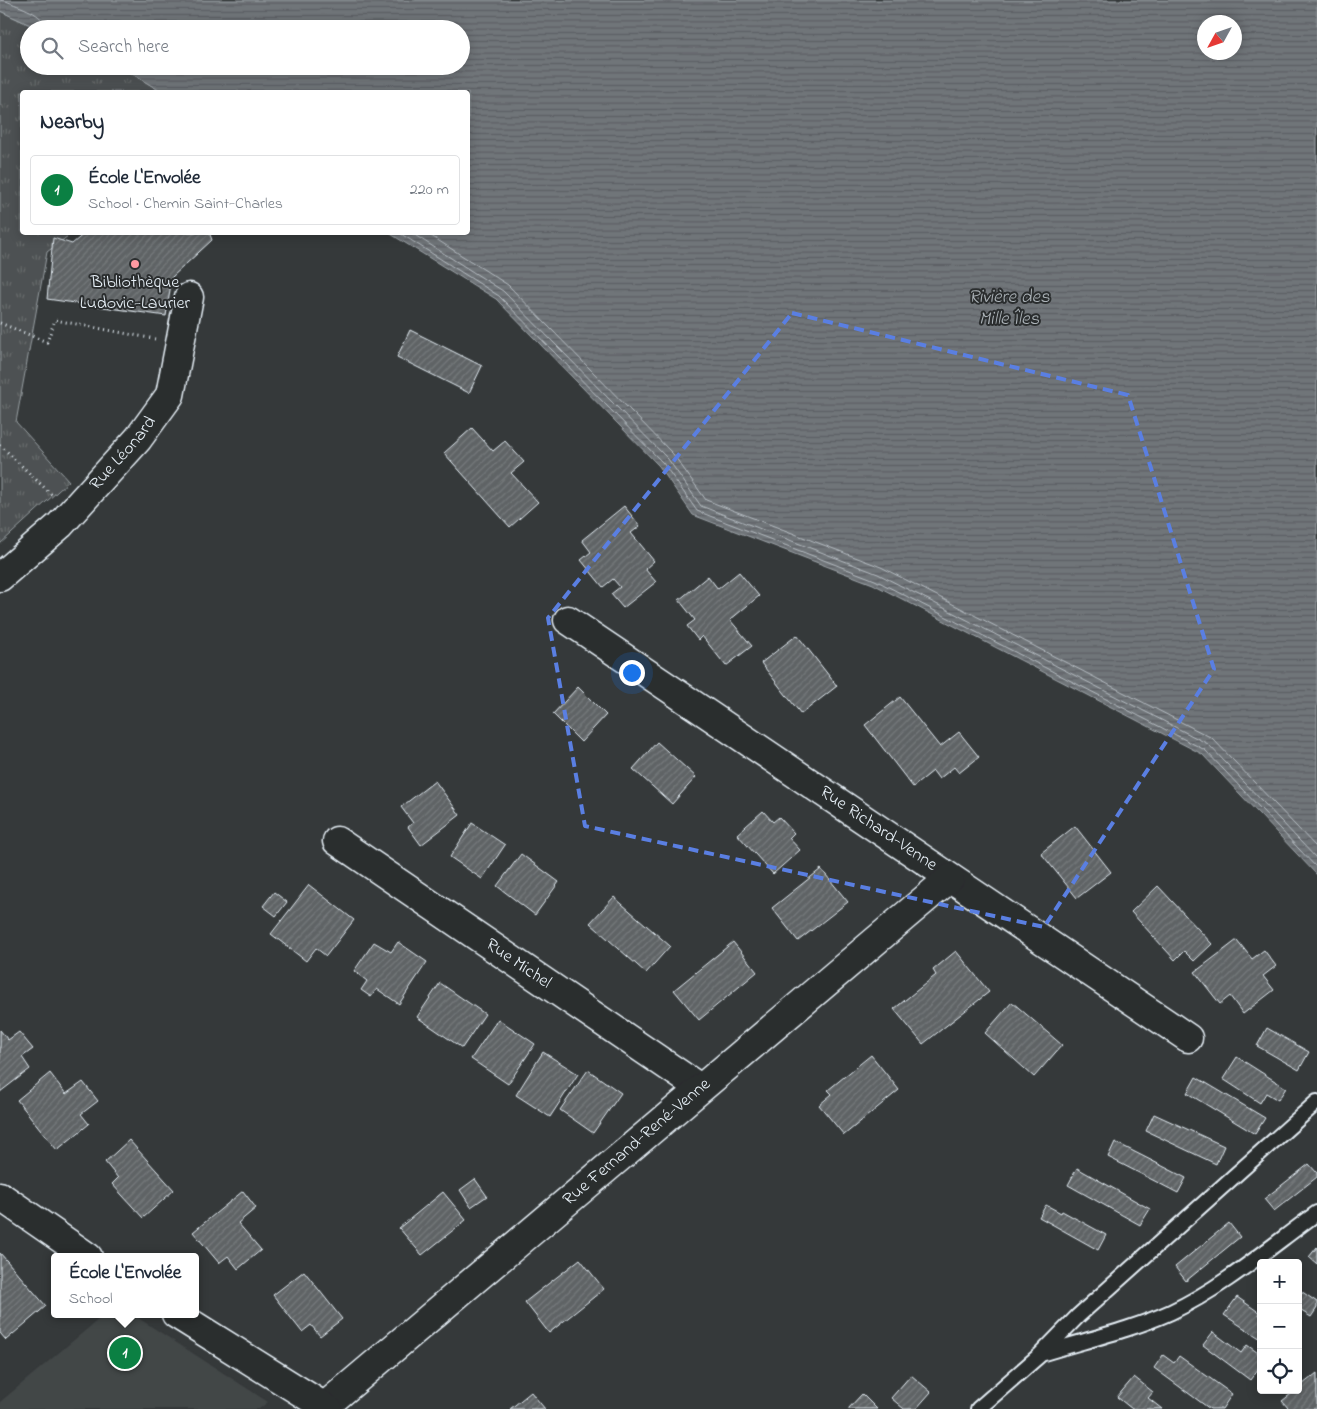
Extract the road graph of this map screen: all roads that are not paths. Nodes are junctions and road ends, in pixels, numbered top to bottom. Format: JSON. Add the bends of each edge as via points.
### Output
{"nodes":[{"id":1,"x":189,"y":298,"type":"dead end"},
{"id":2,"x":0,"y":577,"type":"edge"},
{"id":3,"x":568,"y":620,"type":"dead end"},
{"id":4,"x":337,"y":840,"type":"dead end"},
{"id":5,"x":950,"y":878,"type":"junction"},
{"id":6,"x":1188,"y":1038,"type":"dead end"},
{"id":7,"x":700,"y":1088,"type":"junction"},
{"id":8,"x":1317,"y":1102,"type":"edge"},
{"id":9,"x":0,"y":1196,"type":"edge"},
{"id":10,"x":1317,"y":1213,"type":"edge"},
{"id":11,"x":82,"y":1253,"type":"edge"},
{"id":12,"x":182,"y":1318,"type":"edge"},
{"id":13,"x":1041,"y":1354,"type":"junction"},
{"id":14,"x":326,"y":1408,"type":"edge"},
{"id":15,"x":978,"y":1409,"type":"edge"}],
"edges":[{"from":1,"to":2,"type":"street","name":"Rue Léonard","via":[[170,395],[138,439],[71,514]]},
{"from":3,"to":5,"type":"street","name":"Rue Richard-Venne"},
{"from":4,"to":7,"type":"street","name":"Rue Michel"},
{"from":5,"to":6,"type":"street","name":"Rue Richard-Venne"},
{"from":5,"to":7,"type":"street","name":"Rue Fernand-René-Venne"},
{"from":7,"to":14,"type":"street","name":"Rue Fernand-René-Venne"},
{"from":8,"to":13,"type":"lane","via":[[1078,1316]]},
{"from":9,"to":11,"type":"street"},
{"from":10,"to":13,"type":"lane","via":[[1223,1282],[1172,1312]]},
{"from":12,"to":14,"type":"street"},
{"from":13,"to":15,"type":"lane"}]}
